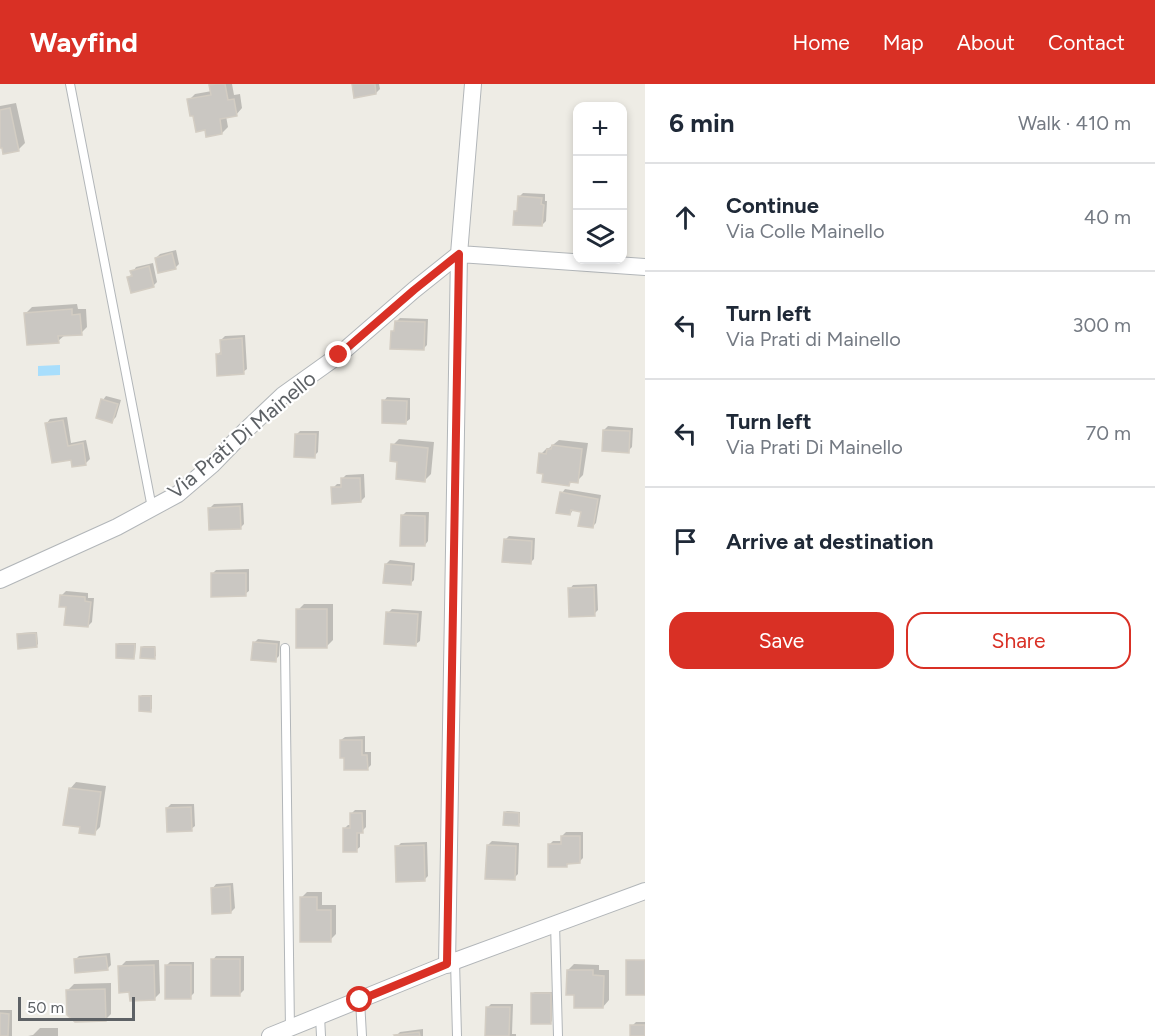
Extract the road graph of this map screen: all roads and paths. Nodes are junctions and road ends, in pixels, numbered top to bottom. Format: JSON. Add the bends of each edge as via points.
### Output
{"nodes":[{"id":1,"x":70,"y":84,"type":"edge"},
{"id":2,"x":473,"y":84,"type":"edge"},
{"id":3,"x":459,"y":254,"type":"junction"},
{"id":4,"x":645,"y":267,"type":"edge"},
{"id":5,"x":152,"y":508,"type":"junction"},
{"id":6,"x":0,"y":579,"type":"edge"},
{"id":7,"x":285,"y":648,"type":"dead end"},
{"id":8,"x":645,"y":891,"type":"edge"},
{"id":9,"x":555,"y":923,"type":"junction"},
{"id":10,"x":451,"y":963,"type":"junction"},
{"id":11,"x":360,"y":1000,"type":"junction"},
{"id":12,"x":320,"y":1016,"type":"junction"},
{"id":13,"x":290,"y":1032,"type":"edge"},
{"id":14,"x":270,"y":1036,"type":"edge"},
{"id":15,"x":321,"y":1036,"type":"edge"},
{"id":16,"x":362,"y":1036,"type":"edge"},
{"id":17,"x":457,"y":1036,"type":"edge"},
{"id":18,"x":558,"y":1036,"type":"edge"}],
"edges":[{"from":1,"to":5,"type":"lane"},
{"from":2,"to":3,"type":"street"},
{"from":3,"to":4,"type":"street"},
{"from":3,"to":5,"type":"street","name":"Via Prati Di Mainello","via":[[339,355],[283,395],[177,494]]},
{"from":3,"to":10,"type":"street"},
{"from":5,"to":6,"type":"street","name":"Via Prati Di Mainello"},
{"from":7,"to":13,"type":"lane"},
{"from":8,"to":9,"type":"street"},
{"from":9,"to":10,"type":"street"},
{"from":9,"to":18,"type":"lane"},
{"from":10,"to":11,"type":"street"},
{"from":10,"to":17,"type":"lane"},
{"from":11,"to":12,"type":"street"},
{"from":11,"to":16,"type":"lane"},
{"from":12,"to":13,"type":"street"},
{"from":12,"to":15,"type":"lane"},
{"from":13,"to":14,"type":"street"}]}
